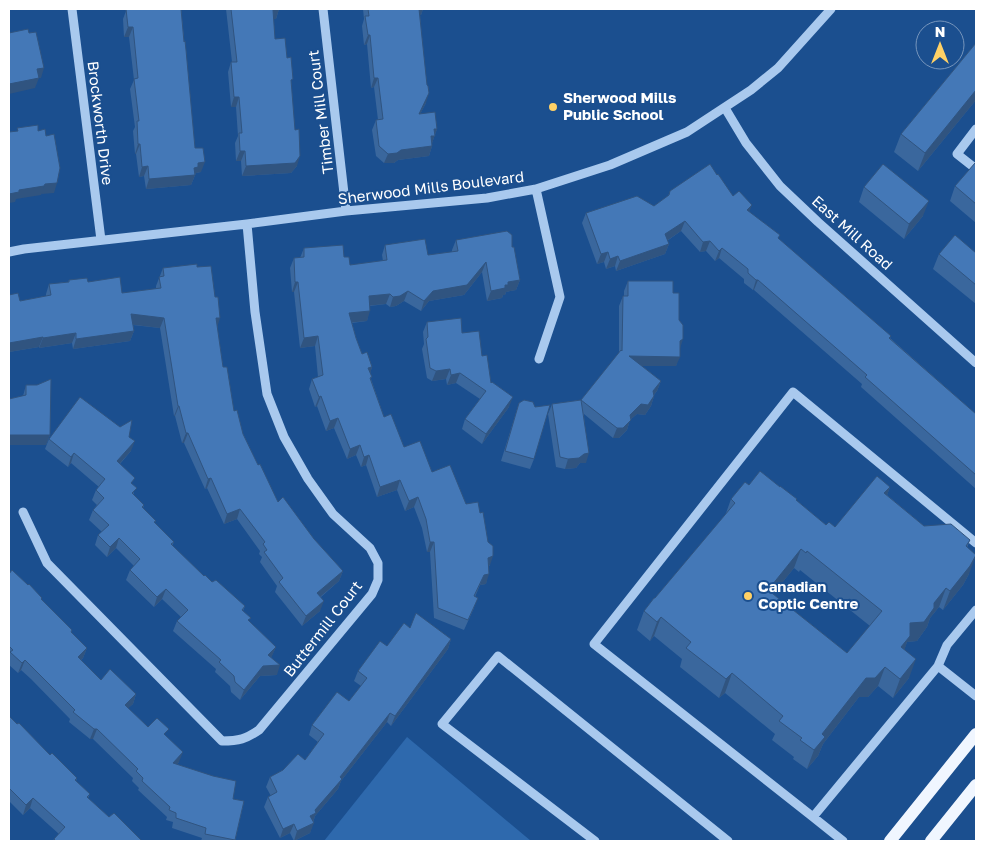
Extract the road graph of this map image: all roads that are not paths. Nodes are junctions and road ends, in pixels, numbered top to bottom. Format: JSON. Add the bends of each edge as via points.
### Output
{"nodes":[{"id":1,"x":72,"y":9,"type":"edge"},
{"id":2,"x":323,"y":9,"type":"edge"},
{"id":3,"x":831,"y":9,"type":"edge"},
{"id":4,"x":725,"y":108,"type":"junction"},
{"id":5,"x":976,"y":129,"type":"edge"},
{"id":6,"x":976,"y":170,"type":"edge"},
{"id":7,"x":536,"y":189,"type":"junction"},
{"id":8,"x":346,"y":212,"type":"junction"},
{"id":9,"x":247,"y":224,"type":"junction"},
{"id":10,"x":101,"y":240,"type":"junction"},
{"id":11,"x":9,"y":252,"type":"edge"},
{"id":12,"x":539,"y":359,"type":"dead end"},
{"id":13,"x":976,"y":363,"type":"edge"},
{"id":14,"x":22,"y":512,"type":"dead end"},
{"id":15,"x":976,"y":543,"type":"edge"},
{"id":16,"x":976,"y":610,"type":"edge"},
{"id":17,"x":938,"y":666,"type":"junction"},
{"id":18,"x":976,"y":696,"type":"edge"},
{"id":19,"x":976,"y":734,"type":"edge"},
{"id":20,"x":976,"y":785,"type":"edge"},
{"id":21,"x":813,"y":816,"type":"junction"},
{"id":22,"x":594,"y":841,"type":"edge"},
{"id":23,"x":728,"y":841,"type":"edge"},
{"id":24,"x":843,"y":841,"type":"edge"},
{"id":25,"x":890,"y":841,"type":"edge"},
{"id":26,"x":931,"y":841,"type":"edge"}],
"edges":[{"from":1,"to":10,"type":"street","name":"Brockworth Drive"},
{"from":2,"to":8,"type":"street","name":"Timber Mill Court"},
{"from":3,"to":4,"type":"street","name":"Sherwood Mills Boulevard","via":[[778,68]]},
{"from":4,"to":7,"type":"street","name":"Sherwood Mills Boulevard","via":[[687,132],[610,165]]},
{"from":4,"to":13,"type":"street","name":"East Mill Road","via":[[746,143],[780,186]]},
{"from":5,"to":6,"type":"street","via":[[957,154]]},
{"from":7,"to":8,"type":"street","name":"Sherwood Mills Boulevard","via":[[487,198]]},
{"from":7,"to":12,"type":"street","via":[[560,297]]},
{"from":8,"to":9,"type":"street","name":"Sherwood Mills Boulevard"},
{"from":9,"to":10,"type":"street","name":"Sherwood Mills Boulevard"},
{"from":9,"to":14,"type":"street","name":"Buttermill Court","via":[[254,312],[267,394],[284,437],[308,480],[333,514],[370,548],[378,563],[378,580],[372,594],[259,730],[236,741],[222,741],[47,563]]},
{"from":10,"to":11,"type":"street","name":"Sherwood Mills Boulevard"},
{"from":15,"to":21,"type":"street","via":[[793,392],[594,644]]},
{"from":16,"to":17,"type":"street","via":[[947,645]]},
{"from":17,"to":18,"type":"street"},
{"from":17,"to":21,"type":"street"},
{"from":19,"to":25,"type":"main road"},
{"from":20,"to":26,"type":"main road"},
{"from":21,"to":24,"type":"street"},
{"from":22,"to":23,"type":"street","via":[[442,724],[498,656]]}]}
